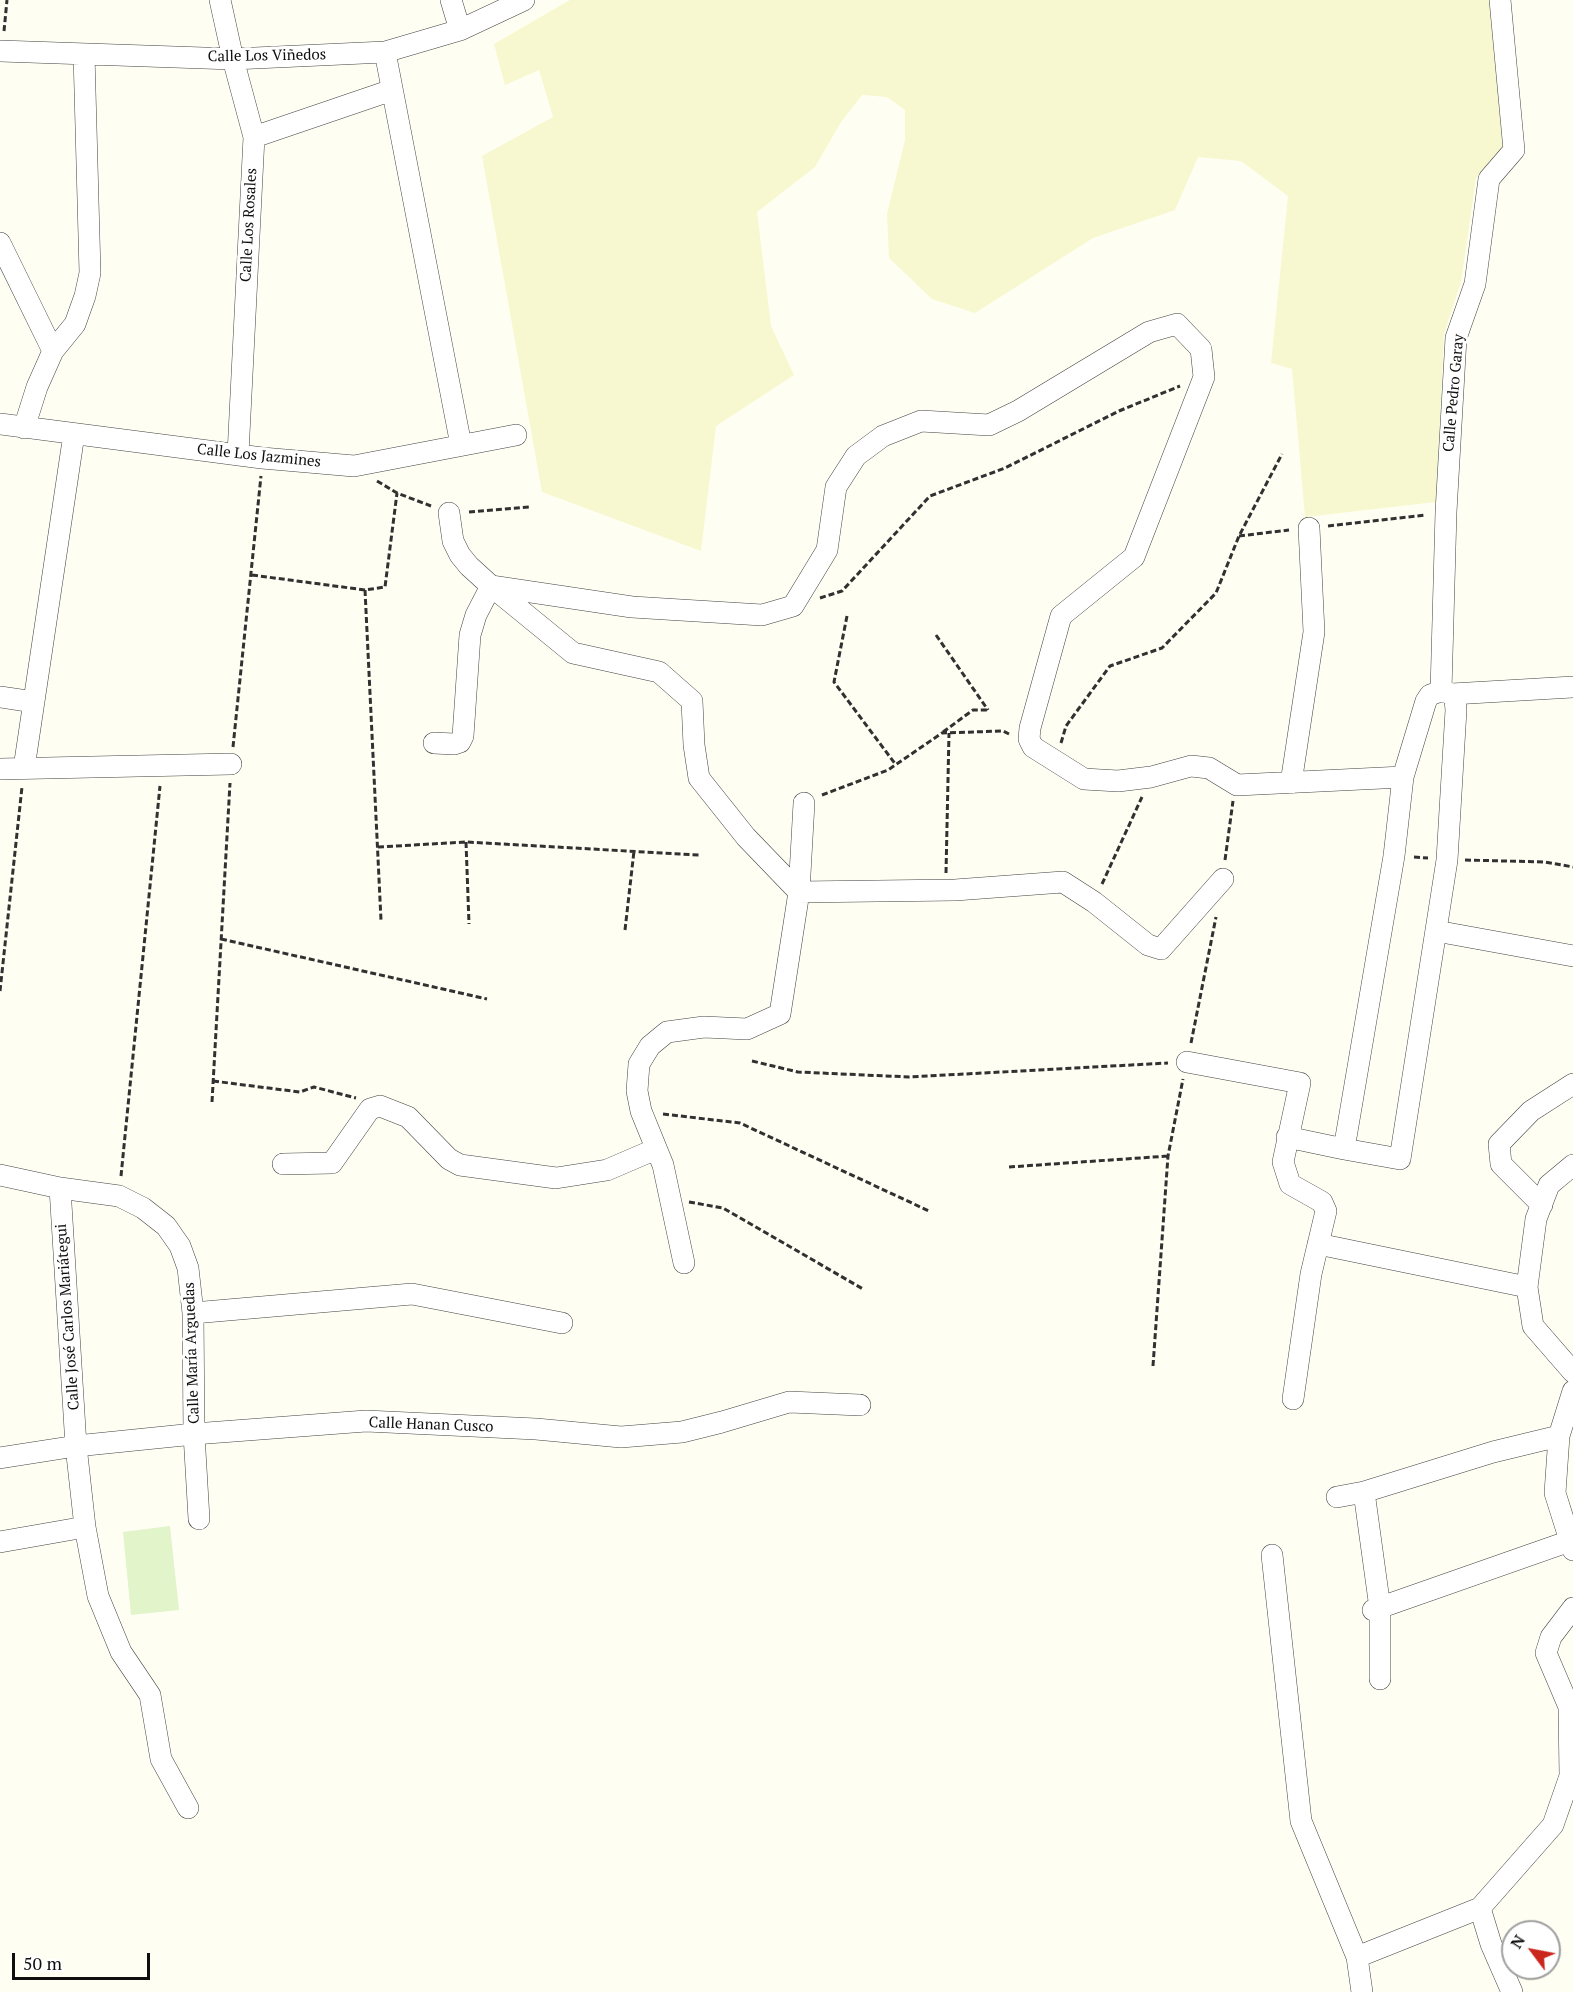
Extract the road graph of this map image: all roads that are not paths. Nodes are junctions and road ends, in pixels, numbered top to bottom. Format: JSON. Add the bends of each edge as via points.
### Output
{"nodes":[{"id":1,"x":220,"y":0,"type":"edge"},
{"id":2,"x":451,"y":0,"type":"edge"},
{"id":3,"x":524,"y":0,"type":"edge"},
{"id":4,"x":1500,"y":0,"type":"edge"},
{"id":5,"x":460,"y":30,"type":"junction"},
{"id":6,"x":2,"y":51,"type":"edge"},
{"id":7,"x":385,"y":52,"type":"junction"},
{"id":8,"x":84,"y":54,"type":"junction"},
{"id":9,"x":233,"y":59,"type":"junction"},
{"id":10,"x":392,"y":90,"type":"junction"},
{"id":11,"x":254,"y":137,"type":"junction"},
{"id":12,"x":0,"y":243,"type":"edge"},
{"id":13,"x":53,"y":351,"type":"junction"},
{"id":14,"x":0,"y":424,"type":"edge"},
{"id":15,"x":24,"y":428,"type":"junction"},
{"id":16,"x":74,"y":434,"type":"junction"},
{"id":17,"x":516,"y":435,"type":"dead end"},
{"id":18,"x":460,"y":445,"type":"junction"},
{"id":19,"x":238,"y":454,"type":"junction"},
{"id":20,"x":449,"y":513,"type":"dead end"},
{"id":21,"x":1309,"y":528,"type":"road end"},
{"id":22,"x":491,"y":586,"type":"junction"},
{"id":23,"x":1573,"y":687,"type":"edge"},
{"id":24,"x":1446,"y":693,"type":"junction"},
{"id":25,"x":0,"y":697,"type":"edge"},
{"id":26,"x":34,"y":702,"type":"junction"},
{"id":27,"x":434,"y":742,"type":"dead end"},
{"id":28,"x":231,"y":764,"type":"dead end"},
{"id":29,"x":24,"y":768,"type":"junction"},
{"id":30,"x":0,"y":769,"type":"edge"},
{"id":31,"x":1403,"y":777,"type":"junction"},
{"id":32,"x":1291,"y":783,"type":"junction"},
{"id":33,"x":804,"y":803,"type":"road end"},
{"id":34,"x":1223,"y":879,"type":"dead end"},
{"id":35,"x":799,"y":892,"type":"junction"},
{"id":36,"x":1436,"y":931,"type":"junction"},
{"id":37,"x":1573,"y":956,"type":"edge"},
{"id":38,"x":1187,"y":1062,"type":"road end"},
{"id":39,"x":1573,"y":1084,"type":"edge"},
{"id":40,"x":1287,"y":1137,"type":"junction"},
{"id":41,"x":656,"y":1149,"type":"junction"},
{"id":42,"x":1344,"y":1149,"type":"junction"},
{"id":43,"x":283,"y":1164,"type":"dead end"},
{"id":44,"x":1573,"y":1164,"type":"edge"},
{"id":45,"x":0,"y":1174,"type":"edge"},
{"id":46,"x":60,"y":1188,"type":"junction"},
{"id":47,"x":1542,"y":1205,"type":"junction"},
{"id":48,"x":1318,"y":1244,"type":"junction"},
{"id":49,"x":684,"y":1263,"type":"dead end"},
{"id":50,"x":1527,"y":1287,"type":"junction"},
{"id":51,"x":193,"y":1313,"type":"junction"},
{"id":52,"x":561,"y":1323,"type":"dead end"},
{"id":53,"x":1573,"y":1372,"type":"edge"},
{"id":54,"x":1573,"y":1390,"type":"edge"},
{"id":55,"x":1293,"y":1399,"type":"dead end"},
{"id":56,"x":860,"y":1405,"type":"dead end"},
{"id":57,"x":194,"y":1434,"type":"junction"},
{"id":58,"x":1559,"y":1436,"type":"junction"},
{"id":59,"x":76,"y":1446,"type":"junction"},
{"id":60,"x":0,"y":1458,"type":"edge"},
{"id":61,"x":1364,"y":1492,"type":"junction"},
{"id":62,"x":1337,"y":1497,"type":"dead end"},
{"id":63,"x":199,"y":1519,"type":"dead end"},
{"id":64,"x":85,"y":1527,"type":"junction"},
{"id":65,"x":0,"y":1542,"type":"edge"},
{"id":66,"x":1572,"y":1545,"type":"edge"},
{"id":67,"x":1272,"y":1555,"type":"dead end"},
{"id":68,"x":1573,"y":1608,"type":"edge"},
{"id":69,"x":1376,"y":1609,"type":"junction"},
{"id":70,"x":1380,"y":1679,"type":"dead end"},
{"id":71,"x":188,"y":1808,"type":"dead end"},
{"id":72,"x":1480,"y":1908,"type":"junction"},
{"id":73,"x":1357,"y":1957,"type":"junction"},
{"id":74,"x":1362,"y":1992,"type":"edge"},
{"id":75,"x":1512,"y":1992,"type":"edge"}],
"edges":[{"from":1,"to":9,"type":"street","name":"Calle Los Rosales"},
{"from":2,"to":5,"type":"street"},
{"from":3,"to":5,"type":"street","name":"Calle Los Viñedos"},
{"from":4,"to":24,"type":"street","name":"Calle Pedro Garay","via":[[1514,150],[1489,179],[1475,284],[1456,338],[1446,512]]},
{"from":5,"to":7,"type":"street","name":"Calle Los Viñedos"},
{"from":6,"to":8,"type":"street","name":"Calle Los Viñedos"},
{"from":7,"to":9,"type":"street","name":"Calle Los Viñedos"},
{"from":7,"to":10,"type":"street"},
{"from":8,"to":9,"type":"street","name":"Calle Los Viñedos"},
{"from":8,"to":13,"type":"street","via":[[90,273],[75,324]]},
{"from":9,"to":11,"type":"street","name":"Calle Los Rosales"},
{"from":10,"to":11,"type":"street"},
{"from":10,"to":18,"type":"street"},
{"from":11,"to":19,"type":"street","name":"Calle Los Rosales"},
{"from":12,"to":13,"type":"street"},
{"from":13,"to":15,"type":"street"},
{"from":14,"to":15,"type":"street","name":"Calle Los Jazmines"},
{"from":15,"to":16,"type":"street","name":"Calle Los Jazmines"},
{"from":16,"to":19,"type":"street","name":"Calle Los Jazmines"},
{"from":16,"to":26,"type":"street"},
{"from":17,"to":18,"type":"street","name":"Calle Los Jazmines"},
{"from":18,"to":19,"type":"street","name":"Calle Los Jazmines","via":[[354,466]]},
{"from":20,"to":22,"type":"street","via":[[453,541],[460,555]]},
{"from":21,"to":32,"type":"street","via":[[1314,632]]},
{"from":22,"to":27,"type":"street","via":[[470,635],[463,736],[454,744]]},
{"from":22,"to":32,"type":"street","via":[[632,607],[762,615],[793,606],[827,550],[836,487],[856,456],[883,436],[921,421],[989,425],[1149,332],[1177,324],[1201,349],[1204,377],[1134,557],[1061,616],[1029,739],[1033,747],[1084,779],[1118,782],[1191,766],[1209,768],[1237,785]]},
{"from":22,"to":35,"type":"street","via":[[573,653],[659,672],[692,701],[699,778]]},
{"from":23,"to":24,"type":"street"},
{"from":24,"to":31,"type":"street","via":[[1430,695],[1426,701]]},
{"from":24,"to":36,"type":"street","name":"Calle Pedro Garay","via":[[1455,700],[1455,710],[1447,860]]},
{"from":25,"to":26,"type":"street"},
{"from":26,"to":29,"type":"street"},
{"from":28,"to":29,"type":"street"},
{"from":29,"to":30,"type":"street"},
{"from":31,"to":32,"type":"street"},
{"from":31,"to":42,"type":"street","via":[[1394,856]]},
{"from":33,"to":35,"type":"street"},
{"from":34,"to":35,"type":"street","via":[[1161,949],[1148,945],[1062,882]]},
{"from":35,"to":41,"type":"street","via":[[780,1014],[747,1029],[704,1027],[668,1032],[650,1046],[639,1064],[637,1091],[641,1112]]},
{"from":36,"to":37,"type":"street"},
{"from":36,"to":42,"type":"street","name":"Calle Pedro Garay","via":[[1400,1159]]},
{"from":38,"to":40,"type":"street","via":[[1300,1083]]},
{"from":39,"to":47,"type":"street","via":[[1531,1111],[1499,1144],[1501,1164]]},
{"from":40,"to":42,"type":"street"},
{"from":40,"to":48,"type":"street","via":[[1282,1162],[1290,1184],[1322,1202],[1326,1211]]},
{"from":41,"to":43,"type":"street","via":[[608,1170],[556,1178],[460,1165],[449,1159],[408,1117],[380,1106],[370,1109],[332,1163]]},
{"from":41,"to":49,"type":"street"},
{"from":44,"to":47,"type":"street","via":[[1550,1185]]},
{"from":45,"to":46,"type":"street","name":"Calle María Arguedas"},
{"from":46,"to":51,"type":"street","name":"Calle María Arguedas","via":[[119,1196],[166,1226],[180,1246],[188,1268]]},
{"from":46,"to":59,"type":"street","name":"Calle José Carlos Mariátegui"},
{"from":47,"to":50,"type":"street","via":[[1536,1219]]},
{"from":48,"to":50,"type":"street"},
{"from":48,"to":55,"type":"street"},
{"from":50,"to":53,"type":"street","via":[[1533,1326]]},
{"from":51,"to":52,"type":"street","via":[[412,1294]]},
{"from":51,"to":57,"type":"street","name":"Calle María Arguedas"},
{"from":54,"to":58,"type":"street"},
{"from":56,"to":57,"type":"street","name":"Calle Hanan Cusco","via":[[789,1402],[682,1432],[621,1437],[366,1421]]},
{"from":57,"to":59,"type":"street","name":"Calle Hanan Cusco"},
{"from":57,"to":63,"type":"street","name":"Calle María Arguedas"},
{"from":58,"to":61,"type":"street"},
{"from":58,"to":66,"type":"street","via":[[1555,1493]]},
{"from":59,"to":60,"type":"street","name":"Calle Hanan Cusco"},
{"from":59,"to":64,"type":"street","name":"Calle José Carlos Mariátegui"},
{"from":61,"to":62,"type":"street"},
{"from":61,"to":69,"type":"street"},
{"from":64,"to":65,"type":"street"},
{"from":64,"to":71,"type":"street","name":"Calle José Carlos Mariátegui","via":[[98,1596],[121,1652],[150,1695],[161,1759]]},
{"from":66,"to":69,"type":"street"},
{"from":67,"to":73,"type":"street","via":[[1301,1821]]},
{"from":68,"to":72,"type":"street","via":[[1551,1637],[1546,1653],[1569,1707],[1570,1776],[1553,1826]]},
{"from":69,"to":70,"type":"street"},
{"from":72,"to":73,"type":"street"},
{"from":72,"to":75,"type":"street"},
{"from":73,"to":74,"type":"street"}]}
